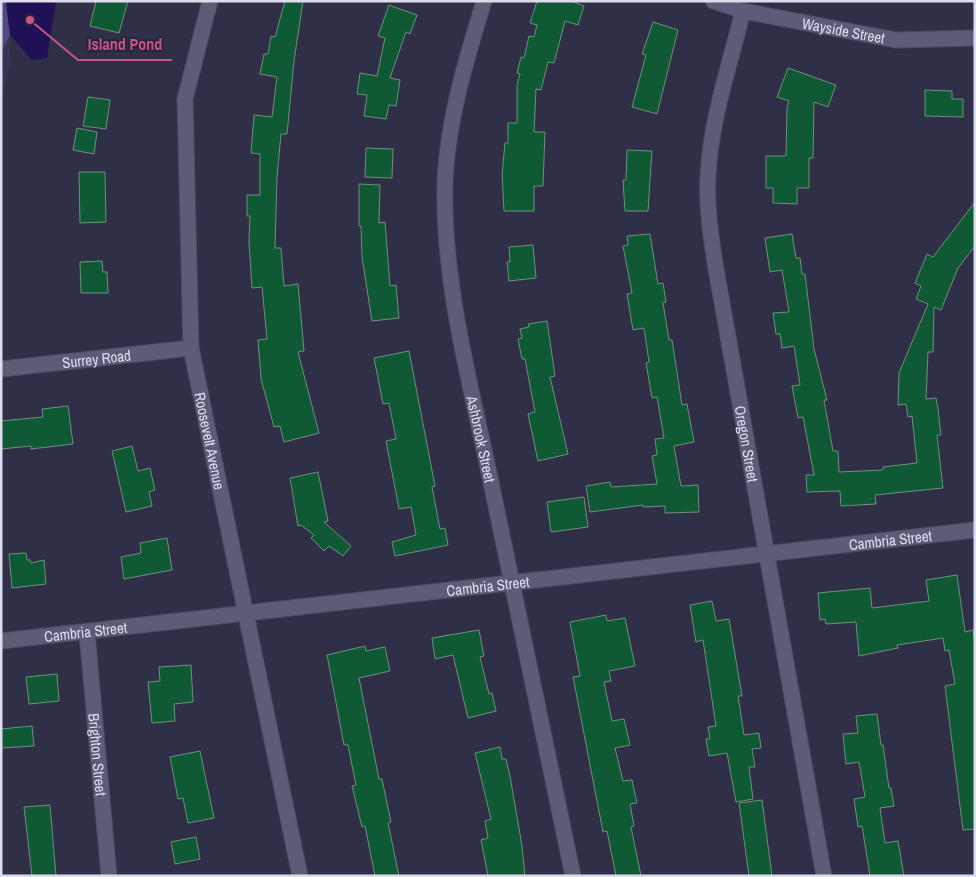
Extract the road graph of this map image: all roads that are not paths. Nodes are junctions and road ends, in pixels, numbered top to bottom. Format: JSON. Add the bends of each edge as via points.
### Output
{"nodes":[{"id":1,"x":210,"y":1,"type":"edge"},
{"id":2,"x":484,"y":1,"type":"edge"},
{"id":3,"x":713,"y":1,"type":"edge"},
{"id":4,"x":743,"y":11,"type":"junction"},
{"id":5,"x":975,"y":38,"type":"edge"},
{"id":6,"x":191,"y":348,"type":"junction"},
{"id":7,"x":1,"y":369,"type":"edge"},
{"id":8,"x":975,"y":530,"type":"edge"},
{"id":9,"x":767,"y":555,"type":"junction"},
{"id":10,"x":512,"y":583,"type":"junction"},
{"id":11,"x":245,"y":613,"type":"junction"},
{"id":12,"x":87,"y":633,"type":"junction"},
{"id":13,"x":1,"y":641,"type":"edge"},
{"id":14,"x":109,"y":876,"type":"edge"},
{"id":15,"x":300,"y":876,"type":"edge"},
{"id":16,"x":573,"y":876,"type":"edge"},
{"id":17,"x":824,"y":876,"type":"edge"}],
"edges":[{"from":1,"to":6,"type":"street","name":"Roosevelt Avenue","via":[[185,99]]},
{"from":2,"to":10,"type":"street","name":"Ashbrook Street","via":[[460,82],[448,146],[446,226],[462,343]]},
{"from":3,"to":4,"type":"street","name":"Wayside Street"},
{"from":4,"to":5,"type":"street","name":"Wayside Street","via":[[896,40]]},
{"from":4,"to":9,"type":"street","name":"Oregon Street","via":[[711,146],[708,211]]},
{"from":6,"to":7,"type":"street","name":"Surrey Road"},
{"from":6,"to":11,"type":"street","name":"Roosevelt Avenue"},
{"from":8,"to":9,"type":"street","name":"Cambria Street"},
{"from":9,"to":10,"type":"street","name":"Cambria Street"},
{"from":9,"to":17,"type":"street","name":"Oregon Street"},
{"from":10,"to":11,"type":"street","name":"Cambria Street"},
{"from":10,"to":16,"type":"street","name":"Ashbrook Street"},
{"from":11,"to":12,"type":"street","name":"Cambria Street"},
{"from":11,"to":15,"type":"street","name":"Roosevelt Avenue"},
{"from":12,"to":13,"type":"street","name":"Cambria Street"},
{"from":12,"to":14,"type":"street","name":"Brighton Street"}]}
